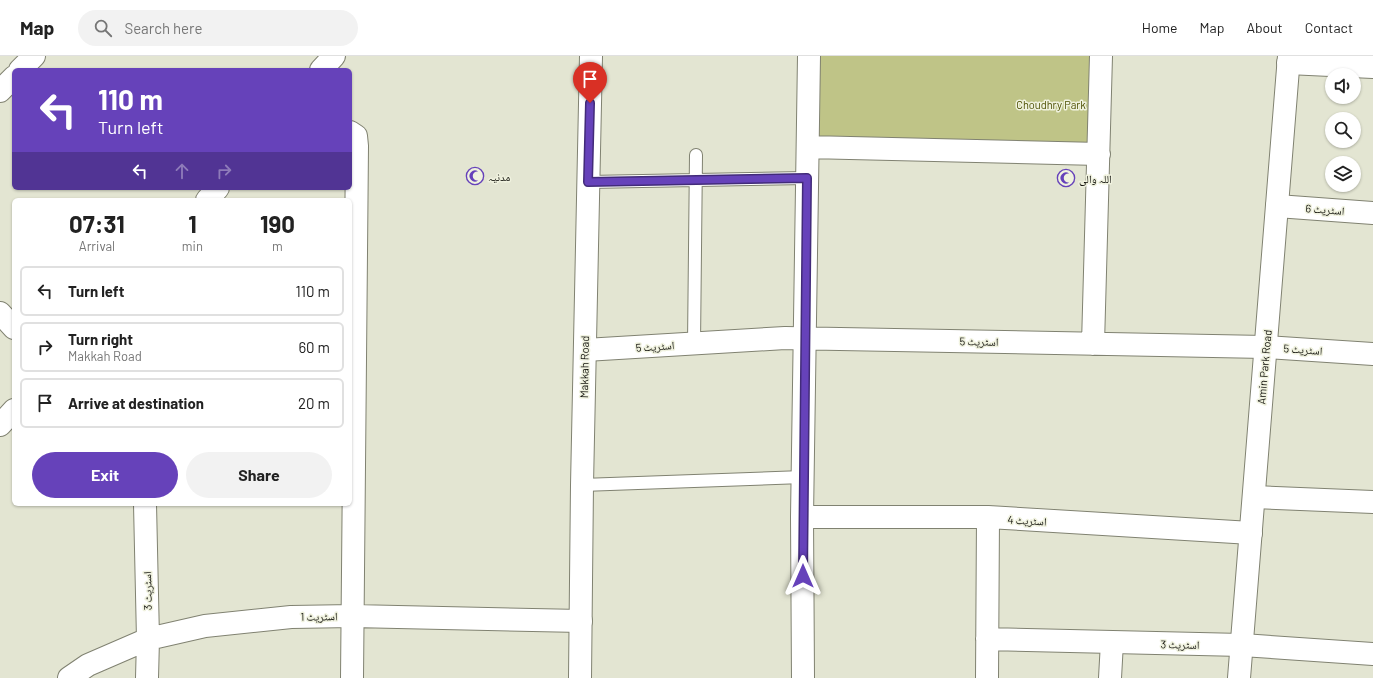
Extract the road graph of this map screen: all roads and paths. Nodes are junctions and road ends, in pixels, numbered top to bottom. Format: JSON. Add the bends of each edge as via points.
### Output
{"nodes":[{"id":1,"x":34,"y":56,"type":"edge"},
{"id":2,"x":334,"y":56,"type":"edge"},
{"id":3,"x":591,"y":56,"type":"edge"},
{"id":4,"x":809,"y":56,"type":"edge"},
{"id":5,"x":1101,"y":56,"type":"edge"},
{"id":6,"x":1288,"y":60,"type":"edge"},
{"id":7,"x":1373,"y":67,"type":"edge"},
{"id":8,"x":22,"y":68,"type":"edge"},
{"id":9,"x":322,"y":68,"type":"edge"},
{"id":10,"x":12,"y":79,"type":"edge"},
{"id":11,"x":0,"y":91,"type":"edge"},
{"id":12,"x":352,"y":133,"type":"edge"},
{"id":13,"x":808,"y":147,"type":"junction"},
{"id":14,"x":1098,"y":154,"type":"junction"},
{"id":15,"x":696,"y":155,"type":"dead end"},
{"id":16,"x":807,"y":178,"type":"junction"},
{"id":17,"x":696,"y":180,"type":"junction"},
{"id":18,"x":588,"y":182,"type":"junction"},
{"id":19,"x":216,"y":190,"type":"edge"},
{"id":20,"x":209,"y":198,"type":"edge"},
{"id":21,"x":1277,"y":206,"type":"junction"},
{"id":22,"x":1373,"y":212,"type":"edge"},
{"id":23,"x":0,"y":313,"type":"edge"},
{"id":24,"x":12,"y":326,"type":"edge"},
{"id":25,"x":805,"y":338,"type":"junction"},
{"id":26,"x":694,"y":344,"type":"junction"},
{"id":27,"x":1093,"y":344,"type":"junction"},
{"id":28,"x":1266,"y":347,"type":"junction"},
{"id":29,"x":585,"y":350,"type":"junction"},
{"id":30,"x":1373,"y":354,"type":"edge"},
{"id":31,"x":12,"y":412,"type":"edge"},
{"id":32,"x":0,"y":425,"type":"edge"},
{"id":33,"x":803,"y":477,"type":"junction"},
{"id":34,"x":582,"y":485,"type":"junction"},
{"id":35,"x":1254,"y":497,"type":"junction"},
{"id":36,"x":1373,"y":502,"type":"edge"},
{"id":37,"x":145,"y":506,"type":"edge"},
{"id":38,"x":802,"y":517,"type":"junction"},
{"id":39,"x":988,"y":517,"type":"junction"},
{"id":40,"x":1251,"y":532,"type":"junction"},
{"id":41,"x":353,"y":616,"type":"junction"},
{"id":42,"x":581,"y":621,"type":"junction"},
{"id":43,"x":148,"y":639,"type":"junction"},
{"id":44,"x":987,"y":639,"type":"junction"},
{"id":45,"x":1112,"y":642,"type":"junction"},
{"id":46,"x":1242,"y":645,"type":"junction"},
{"id":47,"x":1373,"y":654,"type":"edge"},
{"id":48,"x":69,"y":678,"type":"edge"},
{"id":49,"x":147,"y":678,"type":"edge"},
{"id":50,"x":352,"y":678,"type":"edge"},
{"id":51,"x":580,"y":678,"type":"edge"},
{"id":52,"x":803,"y":678,"type":"edge"},
{"id":53,"x":987,"y":678,"type":"edge"},
{"id":54,"x":1110,"y":678,"type":"edge"},
{"id":55,"x":1239,"y":678,"type":"edge"}],
"edges":[{"from":1,"to":8,"type":"street"},
{"from":2,"to":9,"type":"street"},
{"from":3,"to":18,"type":"street","name":"Makkah Road"},
{"from":4,"to":13,"type":"street"},
{"from":5,"to":14,"type":"street"},
{"from":6,"to":7,"type":"street"},
{"from":6,"to":21,"type":"street","name":"Amin Park Road"},
{"from":10,"to":11,"type":"street"},
{"from":12,"to":41,"type":"street","via":[[356,136],[357,146]]},
{"from":13,"to":14,"type":"street"},
{"from":13,"to":16,"type":"street"},
{"from":14,"to":27,"type":"street"},
{"from":15,"to":17,"type":"lane"},
{"from":16,"to":17,"type":"lane"},
{"from":16,"to":25,"type":"street"},
{"from":17,"to":18,"type":"lane"},
{"from":17,"to":26,"type":"lane"},
{"from":18,"to":29,"type":"street","name":"Makkah Road"},
{"from":19,"to":20,"type":"street"},
{"from":21,"to":22,"type":"street","name":"اسٹریٹ 6"},
{"from":21,"to":28,"type":"street","name":"Amin Park Road"},
{"from":23,"to":24,"type":"street"},
{"from":25,"to":26,"type":"street","name":"اسٹریٹ 5"},
{"from":25,"to":27,"type":"street","name":"اسٹریٹ 5"},
{"from":25,"to":33,"type":"street"},
{"from":26,"to":29,"type":"street","name":"اسٹریٹ 5"},
{"from":27,"to":28,"type":"street","name":"اسٹریٹ 5"},
{"from":28,"to":30,"type":"street","name":"اسٹریٹ 5"},
{"from":28,"to":35,"type":"street","name":"Amin Park Road"},
{"from":29,"to":34,"type":"street","name":"Makkah Road"},
{"from":31,"to":32,"type":"street"},
{"from":33,"to":34,"type":"lane"},
{"from":33,"to":38,"type":"street"},
{"from":34,"to":42,"type":"street","name":"Makkah Road"},
{"from":35,"to":36,"type":"street"},
{"from":35,"to":40,"type":"street","name":"Amin Park Road"},
{"from":37,"to":43,"type":"street","name":"اسٹریٹ 3"},
{"from":38,"to":39,"type":"street","name":"اسٹریٹ 4"},
{"from":38,"to":52,"type":"street"},
{"from":39,"to":40,"type":"street","name":"اسٹریٹ 4"},
{"from":39,"to":44,"type":"street"},
{"from":40,"to":46,"type":"street","name":"Amin Park Road"},
{"from":41,"to":42,"type":"street","name":"اسٹریٹ 1"},
{"from":41,"to":43,"type":"street","name":"اسٹریٹ 1","via":[[291,617],[212,626]]},
{"from":41,"to":50,"type":"street"},
{"from":42,"to":51,"type":"street","name":"Makkah Road"},
{"from":43,"to":48,"type":"street","name":"اسٹریٹ 1","via":[[88,665]]},
{"from":43,"to":49,"type":"street","name":"اسٹریٹ 3"},
{"from":44,"to":45,"type":"street","name":"اسٹریٹ 3"},
{"from":44,"to":53,"type":"street"},
{"from":45,"to":46,"type":"street","name":"اسٹریٹ 3"},
{"from":45,"to":54,"type":"street"},
{"from":46,"to":47,"type":"street","name":"اسٹریٹ 3"},
{"from":46,"to":55,"type":"street","name":"Amin Park Road"}]}
